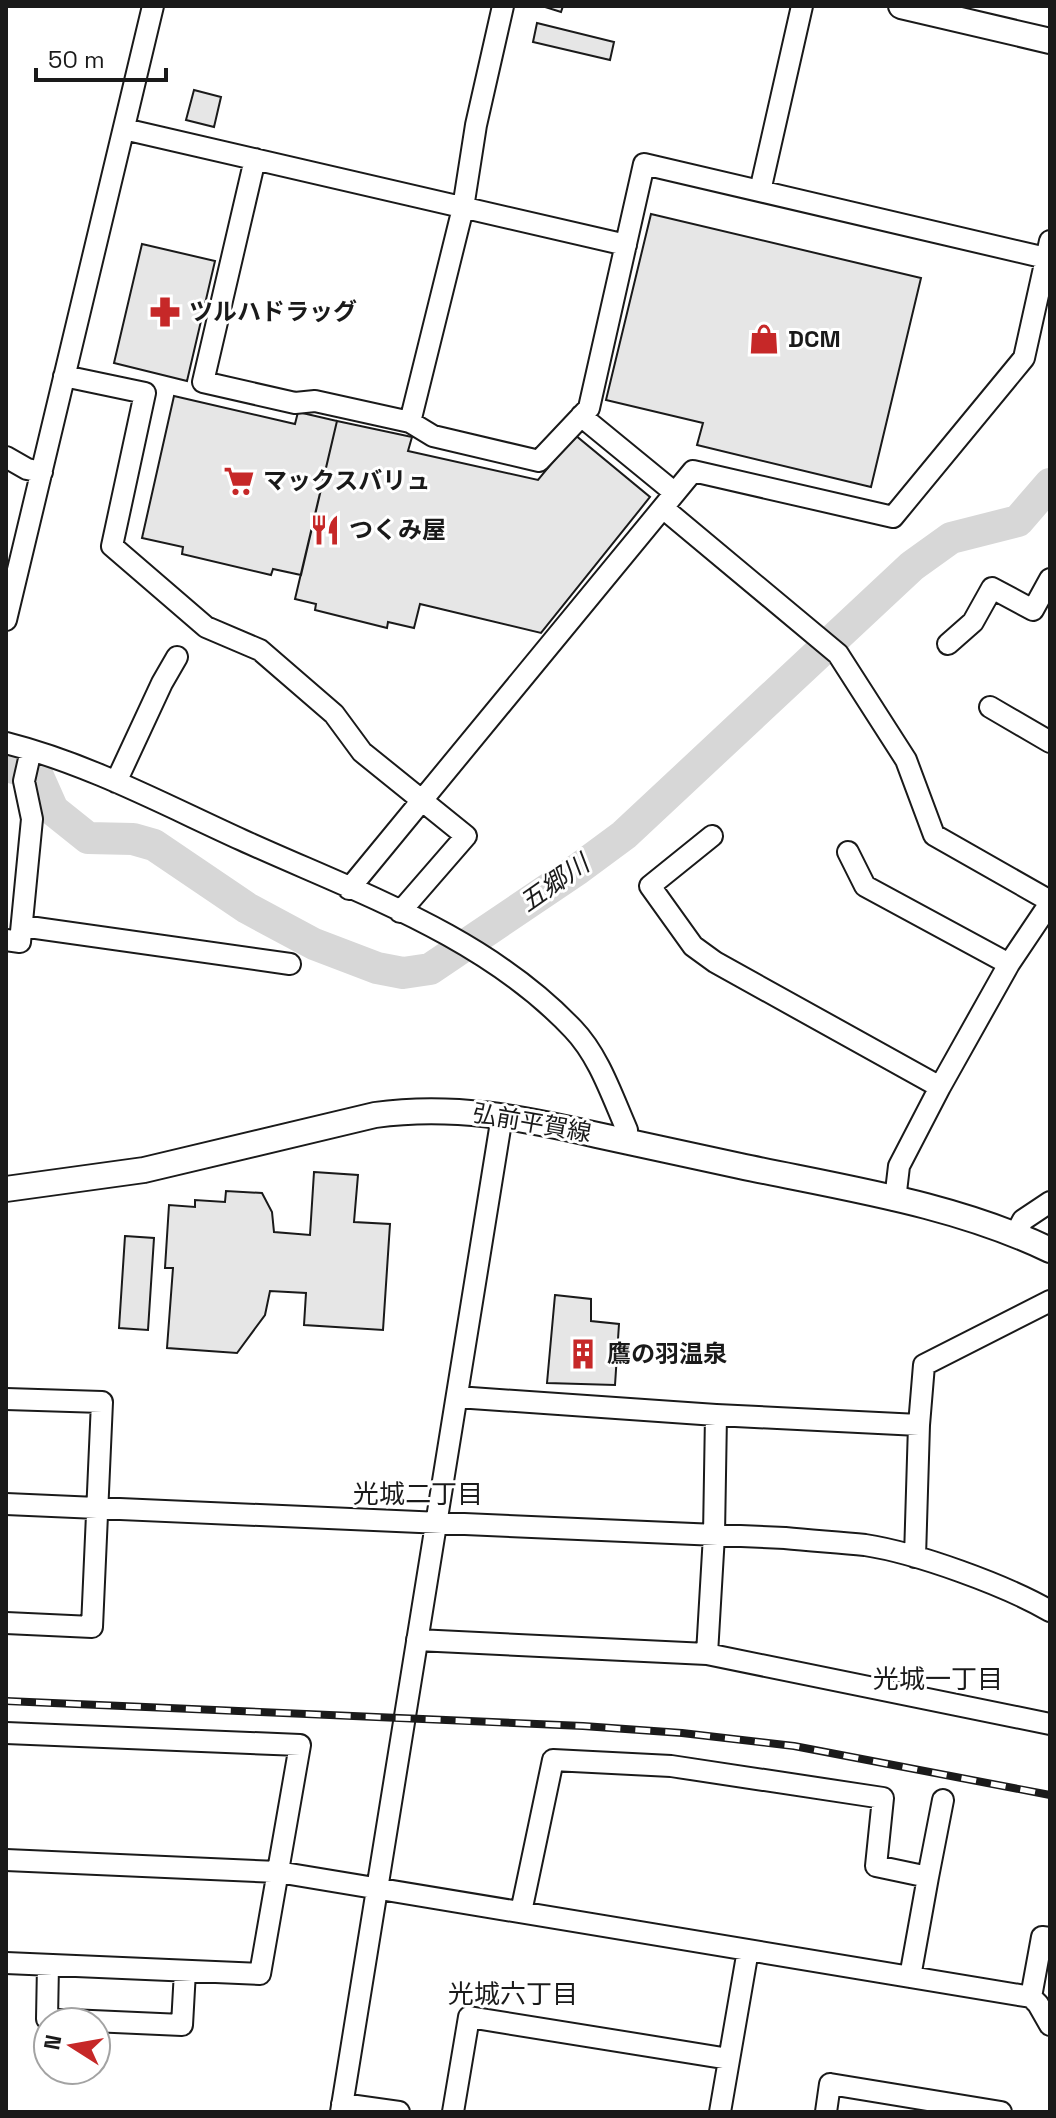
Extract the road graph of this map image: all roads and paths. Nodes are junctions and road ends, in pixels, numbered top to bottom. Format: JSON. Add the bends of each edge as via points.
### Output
{"nodes":[{"id":1,"x":153,"y":6,"type":"edge"},
{"id":2,"x":503,"y":6,"type":"edge"},
{"id":3,"x":802,"y":6,"type":"edge"},
{"id":4,"x":901,"y":6,"type":"edge"},
{"id":5,"x":1050,"y":41,"type":"edge"},
{"id":6,"x":124,"y":129,"type":"junction"},
{"id":7,"x":255,"y":159,"type":"junction"},
{"id":8,"x":760,"y":191,"type":"junction"},
{"id":9,"x":463,"y":208,"type":"junction"},
{"id":10,"x":626,"y":245,"type":"junction"},
{"id":11,"x":1048,"y":250,"type":"edge"},
{"id":12,"x":64,"y":376,"type":"junction"},
{"id":13,"x":581,"y":416,"type":"junction"},
{"id":14,"x":410,"y":422,"type":"junction"},
{"id":15,"x":6,"y":457,"type":"edge"},
{"id":16,"x":42,"y":472,"type":"junction"},
{"id":17,"x":669,"y":501,"type":"junction"},
{"id":18,"x":1050,"y":579,"type":"edge"},
{"id":19,"x":6,"y":620,"type":"edge"},
{"id":20,"x":948,"y":644,"type":"dead end"},
{"id":21,"x":177,"y":657,"type":"dead end"},
{"id":22,"x":990,"y":707,"type":"dead end"},
{"id":23,"x":1050,"y":742,"type":"edge"},
{"id":24,"x":6,"y":743,"type":"edge"},
{"id":25,"x":28,"y":764,"type":"junction"},
{"id":26,"x":116,"y":782,"type":"junction"},
{"id":27,"x":422,"y":800,"type":"junction"},
{"id":28,"x":712,"y":836,"type":"dead end"},
{"id":29,"x":848,"y":852,"type":"dead end"},
{"id":30,"x":349,"y":889,"type":"junction"},
{"id":31,"x":1050,"y":902,"type":"edge"},
{"id":32,"x":400,"y":912,"type":"junction"},
{"id":33,"x":22,"y":926,"type":"junction"},
{"id":34,"x":6,"y":940,"type":"edge"},
{"id":35,"x":290,"y":964,"type":"dead end"},
{"id":36,"x":1009,"y":964,"type":"junction"},
{"id":37,"x":940,"y":1087,"type":"junction"},
{"id":38,"x":502,"y":1116,"type":"junction"},
{"id":39,"x":626,"y":1141,"type":"junction"},
{"id":40,"x":6,"y":1189,"type":"edge"},
{"id":41,"x":895,"y":1200,"type":"junction"},
{"id":42,"x":1050,"y":1202,"type":"edge"},
{"id":43,"x":1015,"y":1235,"type":"junction"},
{"id":44,"x":1050,"y":1250,"type":"edge"},
{"id":45,"x":1050,"y":1301,"type":"edge"},
{"id":46,"x":457,"y":1397,"type":"junction"},
{"id":47,"x":6,"y":1399,"type":"edge"},
{"id":48,"x":716,"y":1415,"type":"junction"},
{"id":49,"x":919,"y":1425,"type":"junction"},
{"id":50,"x":6,"y":1504,"type":"edge"},
{"id":51,"x":97,"y":1508,"type":"junction"},
{"id":52,"x":436,"y":1523,"type":"junction"},
{"id":53,"x":714,"y":1535,"type":"junction"},
{"id":54,"x":915,"y":1557,"type":"junction"},
{"id":55,"x":1050,"y":1611,"type":"edge"},
{"id":56,"x":6,"y":1623,"type":"edge"},
{"id":57,"x":417,"y":1640,"type":"junction"},
{"id":58,"x":707,"y":1654,"type":"junction"},
{"id":59,"x":1050,"y":1724,"type":"edge"},
{"id":60,"x":6,"y":1733,"type":"edge"},
{"id":61,"x":943,"y":1800,"type":"dead end"},
{"id":62,"x":6,"y":1860,"type":"edge"},
{"id":63,"x":278,"y":1872,"type":"junction"},
{"id":64,"x":928,"y":1877,"type":"junction"},
{"id":65,"x":377,"y":1888,"type":"junction"},
{"id":66,"x":521,"y":1912,"type":"junction"},
{"id":67,"x":1050,"y":1938,"type":"edge"},
{"id":68,"x":748,"y":1950,"type":"junction"},
{"id":69,"x":6,"y":1963,"type":"edge"},
{"id":70,"x":48,"y":1965,"type":"junction"},
{"id":71,"x":185,"y":1971,"type":"junction"},
{"id":72,"x":910,"y":1977,"type":"junction"},
{"id":73,"x":1031,"y":1997,"type":"junction"},
{"id":74,"x":1050,"y":2025,"type":"edge"},
{"id":75,"x":729,"y":2059,"type":"junction"},
{"id":76,"x":342,"y":2108,"type":"edge"},
{"id":77,"x":399,"y":2112,"type":"edge"},
{"id":78,"x":453,"y":2112,"type":"edge"},
{"id":79,"x":720,"y":2112,"type":"edge"},
{"id":80,"x":826,"y":2112,"type":"edge"},
{"id":81,"x":1000,"y":2112,"type":"edge"}],
"edges":[{"from":1,"to":6,"type":"street"},
{"from":2,"to":9,"type":"street"},
{"from":3,"to":8,"type":"street"},
{"from":4,"to":5,"type":"main road"},
{"from":6,"to":7,"type":"street"},
{"from":6,"to":12,"type":"street"},
{"from":7,"to":9,"type":"street"},
{"from":7,"to":14,"type":"street","via":[[203,382]]},
{"from":8,"to":10,"type":"street","via":[[644,164]]},
{"from":8,"to":11,"type":"street"},
{"from":9,"to":10,"type":"street"},
{"from":9,"to":14,"type":"street"},
{"from":10,"to":13,"type":"street","via":[[589,408]]},
{"from":11,"to":17,"type":"street","via":[[1024,358],[893,517],[693,471]]},
{"from":12,"to":16,"type":"street"},
{"from":12,"to":27,"type":"street","via":[[145,393],[112,546],[206,627],[260,650],[334,714],[362,752]]},
{"from":13,"to":14,"type":"street","via":[[539,461],[433,436]]},
{"from":13,"to":17,"type":"street"},
{"from":15,"to":16,"type":"street"},
{"from":16,"to":19,"type":"street"},
{"from":17,"to":27,"type":"street"},
{"from":17,"to":31,"type":"street","via":[[838,654],[906,760],[934,835]]},
{"from":18,"to":20,"type":"street","via":[[1033,610],[992,588],[973,622]]},
{"from":21,"to":26,"type":"street"},
{"from":22,"to":23,"type":"street"},
{"from":24,"to":25,"type":"street"},
{"from":25,"to":26,"type":"street","via":[[76,764]]},
{"from":25,"to":33,"type":"street","via":[[32,819]]},
{"from":26,"to":30,"type":"street"},
{"from":27,"to":30,"type":"street"},
{"from":27,"to":32,"type":"street","via":[[466,836]]},
{"from":28,"to":37,"type":"street","via":[[650,886],[693,946]]},
{"from":29,"to":36,"type":"street","via":[[865,886]]},
{"from":30,"to":32,"type":"street"},
{"from":31,"to":36,"type":"street"},
{"from":32,"to":39,"type":"street","via":[[472,948],[575,1031],[593,1055],[627,1130]]},
{"from":33,"to":34,"type":"street","via":[[20,942]]},
{"from":33,"to":35,"type":"street"},
{"from":36,"to":37,"type":"street"},
{"from":37,"to":41,"type":"street","via":[[899,1166]]},
{"from":38,"to":39,"type":"main road","name":"弘前平賀線"},
{"from":38,"to":40,"type":"main road","name":"弘前平賀線","via":[[403,1111],[144,1170]]},
{"from":38,"to":46,"type":"street"},
{"from":39,"to":41,"type":"main road","name":"弘前平賀線"},
{"from":41,"to":43,"type":"main road","name":"弘前平賀線"},
{"from":42,"to":43,"type":"street","via":[[1023,1220]]},
{"from":43,"to":44,"type":"main road","name":"弘前平賀線"},
{"from":45,"to":49,"type":"street","via":[[924,1365]]},
{"from":46,"to":48,"type":"street"},
{"from":46,"to":52,"type":"street"},
{"from":47,"to":51,"type":"street","via":[[102,1402]]},
{"from":48,"to":49,"type":"street"},
{"from":48,"to":53,"type":"street"},
{"from":49,"to":54,"type":"street"},
{"from":50,"to":51,"type":"street"},
{"from":51,"to":52,"type":"street"},
{"from":51,"to":56,"type":"street","via":[[92,1627]]},
{"from":52,"to":53,"type":"street"},
{"from":52,"to":57,"type":"street"},
{"from":53,"to":54,"type":"street","via":[[867,1546]]},
{"from":53,"to":58,"type":"street"},
{"from":54,"to":55,"type":"street"},
{"from":57,"to":58,"type":"street"},
{"from":57,"to":65,"type":"street"},
{"from":58,"to":59,"type":"street"},
{"from":60,"to":63,"type":"street","via":[[300,1745]]},
{"from":61,"to":64,"type":"street"},
{"from":62,"to":63,"type":"street"},
{"from":63,"to":65,"type":"street"},
{"from":63,"to":71,"type":"street","via":[[260,1974]]},
{"from":64,"to":66,"type":"street","via":[[876,1866],[883,1798],[671,1766],[553,1760]]},
{"from":64,"to":72,"type":"street"},
{"from":65,"to":66,"type":"street"},
{"from":65,"to":76,"type":"street"},
{"from":66,"to":68,"type":"street"},
{"from":67,"to":73,"type":"street","via":[[1042,1937]]},
{"from":68,"to":72,"type":"street"},
{"from":68,"to":75,"type":"street"},
{"from":69,"to":70,"type":"street"},
{"from":70,"to":71,"type":"street"},
{"from":70,"to":71,"type":"street","via":[[47,2019],[182,2025]]},
{"from":72,"to":73,"type":"street"},
{"from":73,"to":74,"type":"street"},
{"from":75,"to":78,"type":"street","via":[[469,2017]]},
{"from":75,"to":79,"type":"street"},
{"from":76,"to":77,"type":"street"},
{"from":80,"to":81,"type":"street","via":[[830,2084]]}]}
